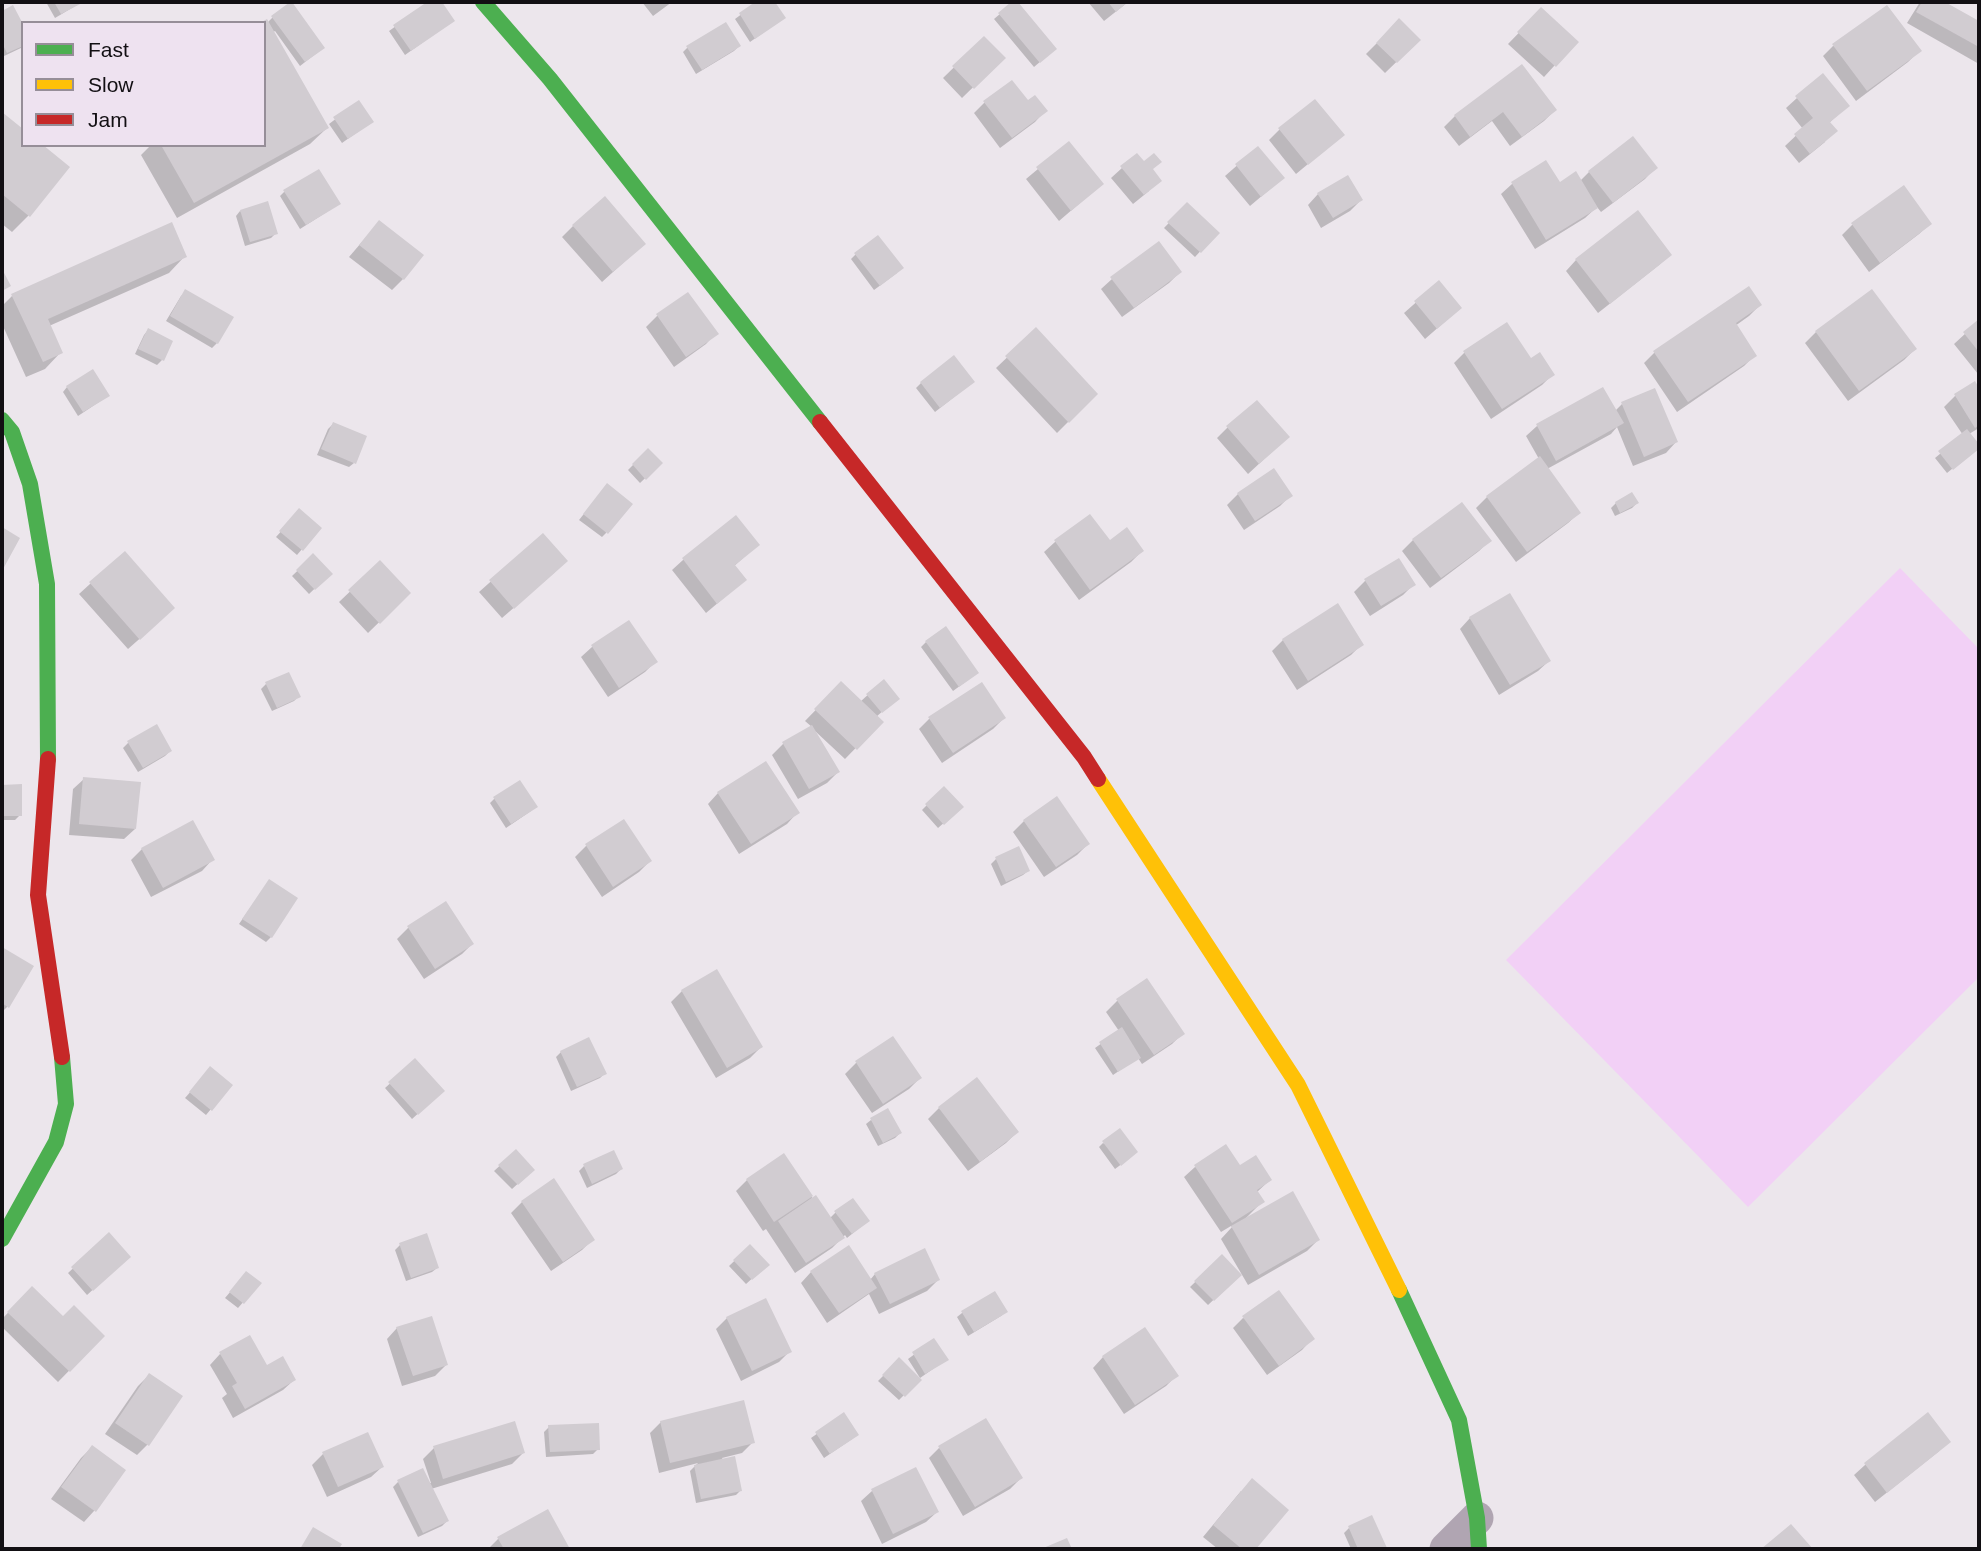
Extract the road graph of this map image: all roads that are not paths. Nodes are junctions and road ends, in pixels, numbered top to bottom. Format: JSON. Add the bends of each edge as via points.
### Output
{"nodes":[{"id":1,"x":483,"y":2,"type":"edge"},
{"id":2,"x":2,"y":420,"type":"edge"},
{"id":3,"x":2,"y":1239,"type":"edge"},
{"id":4,"x":1478,"y":1534,"type":"edge"},
{"id":5,"x":1446,"y":1549,"type":"edge"}],
"edges":[{"from":1,"to":4,"type":"street","via":[[559,90],[1084,757],[1298,1085],[1459,1420]]},
{"from":2,"to":3,"type":"street","via":[[12,432],[30,484],[47,584],[48,754],[38,895],[66,1104],[56,1142]]},
{"from":4,"to":5,"type":"street"}]}
